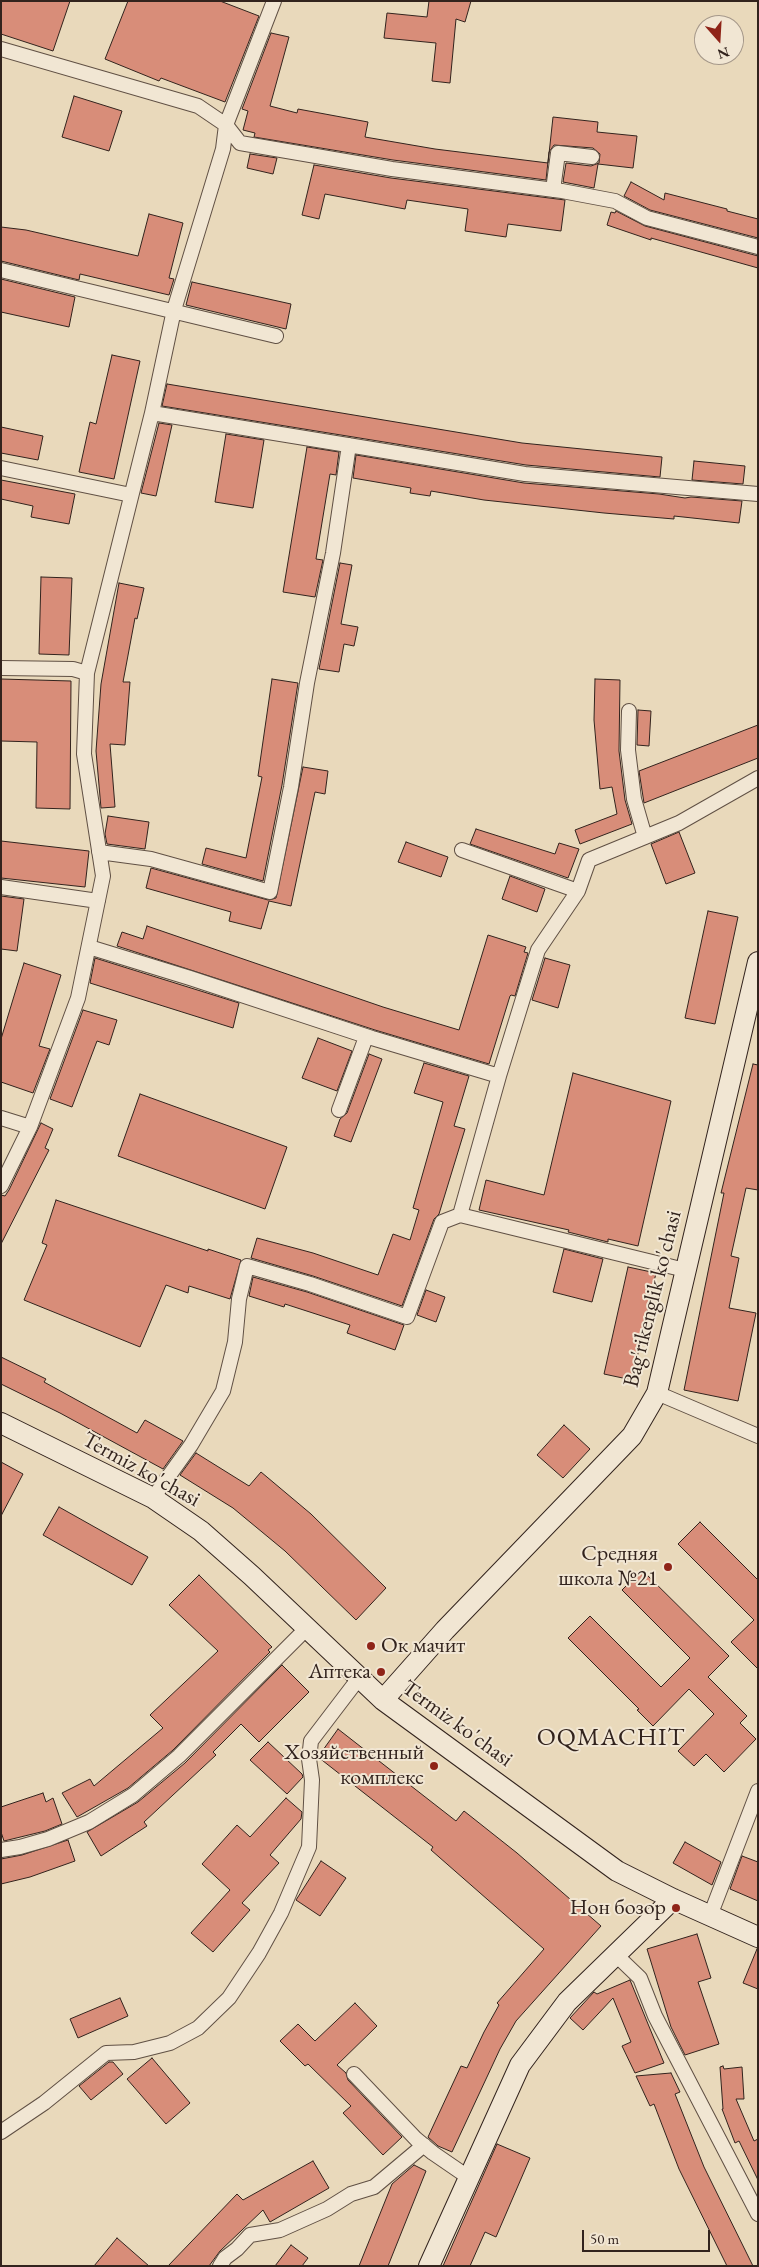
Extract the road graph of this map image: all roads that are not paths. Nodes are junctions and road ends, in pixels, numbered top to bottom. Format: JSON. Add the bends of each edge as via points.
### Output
{"nodes":[{"id":1,"x":274,"y":1,"type":"edge"},
{"id":2,"x":1,"y":49,"type":"edge"},
{"id":3,"x":226,"y":125,"type":"junction"},
{"id":4,"x":592,"y":157,"type":"dead end"},
{"id":5,"x":554,"y":190,"type":"junction"},
{"id":6,"x":758,"y":247,"type":"edge"},
{"id":7,"x":1,"y":270,"type":"edge"},
{"id":8,"x":174,"y":310,"type":"junction"},
{"id":9,"x":276,"y":336,"type":"dead end"},
{"id":10,"x":152,"y":413,"type":"junction"},
{"id":11,"x":349,"y":445,"type":"junction"},
{"id":12,"x":1,"y":468,"type":"edge"},
{"id":13,"x":758,"y":494,"type":"edge"},
{"id":14,"x":131,"y":496,"type":"junction"},
{"id":15,"x":1,"y":668,"type":"edge"},
{"id":16,"x":87,"y":673,"type":"junction"},
{"id":17,"x":629,"y":711,"type":"dead end"},
{"id":18,"x":758,"y":778,"type":"edge"},
{"id":19,"x":645,"y":837,"type":"junction"},
{"id":20,"x":462,"y":850,"type":"dead end"},
{"id":21,"x":100,"y":852,"type":"junction"},
{"id":22,"x":1,"y":887,"type":"edge"},
{"id":23,"x":578,"y":891,"type":"junction"},
{"id":24,"x":98,"y":901,"type":"junction"},
{"id":25,"x":89,"y":947,"type":"junction"},
{"id":26,"x":758,"y":962,"type":"edge"},
{"id":27,"x":366,"y":1037,"type":"junction"},
{"id":28,"x":499,"y":1076,"type":"junction"},
{"id":29,"x":340,"y":1110,"type":"dead end"},
{"id":30,"x":1,"y":1118,"type":"edge"},
{"id":31,"x":30,"y":1127,"type":"junction"},
{"id":32,"x":1,"y":1186,"type":"edge"},
{"id":33,"x":460,"y":1215,"type":"junction"},
{"id":34,"x":685,"y":1270,"type":"junction"},
{"id":35,"x":658,"y":1393,"type":"junction"},
{"id":36,"x":1,"y":1423,"type":"edge"},
{"id":37,"x":758,"y":1436,"type":"edge"},
{"id":38,"x":153,"y":1498,"type":"junction"},
{"id":39,"x":307,"y":1628,"type":"junction"},
{"id":40,"x":359,"y":1678,"type":"junction"},
{"id":41,"x":383,"y":1700,"type":"junction"},
{"id":42,"x":758,"y":1791,"type":"edge"},
{"id":43,"x":1,"y":1850,"type":"edge"},
{"id":44,"x":673,"y":1900,"type":"junction"},
{"id":45,"x":710,"y":1916,"type":"junction"},
{"id":46,"x":758,"y":1936,"type":"edge"},
{"id":47,"x":615,"y":1954,"type":"junction"},
{"id":48,"x":354,"y":2074,"type":"dead end"},
{"id":49,"x":1,"y":2132,"type":"edge"},
{"id":50,"x":424,"y":2146,"type":"junction"},
{"id":51,"x":468,"y":2177,"type":"junction"},
{"id":52,"x":758,"y":2214,"type":"edge"},
{"id":53,"x":220,"y":2266,"type":"edge"},
{"id":54,"x":429,"y":2266,"type":"edge"}],
"edges":[{"from":1,"to":3,"type":"street"},
{"from":2,"to":3,"type":"street","via":[[198,106]]},
{"from":3,"to":5,"type":"street","via":[[240,143],[392,169]]},
{"from":3,"to":8,"type":"street","via":[[222,149]]},
{"from":4,"to":5,"type":"street","via":[[558,153]]},
{"from":5,"to":6,"type":"street","via":[[615,201],[647,218]]},
{"from":7,"to":8,"type":"street"},
{"from":8,"to":9,"type":"street"},
{"from":8,"to":10,"type":"street"},
{"from":10,"to":11,"type":"street"},
{"from":10,"to":14,"type":"street"},
{"from":11,"to":13,"type":"street","via":[[525,474]]},
{"from":11,"to":21,"type":"street","via":[[333,554],[270,892],[151,859]]},
{"from":12,"to":14,"type":"street"},
{"from":14,"to":16,"type":"street"},
{"from":15,"to":16,"type":"street","via":[[73,669]]},
{"from":16,"to":21,"type":"street","via":[[84,754]]},
{"from":17,"to":19,"type":"street","via":[[629,758],[634,799]]},
{"from":18,"to":19,"type":"street","via":[[679,823]]},
{"from":19,"to":23,"type":"street","via":[[589,860]]},
{"from":20,"to":23,"type":"street"},
{"from":21,"to":24,"type":"street","via":[[103,876]]},
{"from":22,"to":24,"type":"street"},
{"from":23,"to":28,"type":"street","via":[[538,950]]},
{"from":24,"to":25,"type":"street"},
{"from":25,"to":27,"type":"street"},
{"from":25,"to":31,"type":"street","via":[[78,998]]},
{"from":26,"to":34,"type":"main road","name":"Bag'rikenglik ko'chasi"},
{"from":27,"to":28,"type":"street"},
{"from":27,"to":29,"type":"street"},
{"from":28,"to":33,"type":"street"},
{"from":30,"to":31,"type":"street"},
{"from":31,"to":32,"type":"street"},
{"from":33,"to":34,"type":"street"},
{"from":33,"to":38,"type":"street","via":[[442,1222],[407,1317],[247,1266],[238,1298],[235,1342],[223,1391]]},
{"from":34,"to":35,"type":"main road","name":"Bag'rikenglik ko'chasi"},
{"from":35,"to":37,"type":"street"},
{"from":35,"to":41,"type":"main road","name":"Bag'rikenglik ko'chasi","via":[[632,1436],[445,1630]]},
{"from":36,"to":38,"type":"main road","name":"Termiz ko'chasi"},
{"from":38,"to":39,"type":"main road","name":"Termiz ko'chasi","via":[[201,1530]]},
{"from":39,"to":40,"type":"main road","name":"Termiz ko'chasi"},
{"from":39,"to":43,"type":"street","via":[[134,1795],[81,1825],[48,1839]]},
{"from":40,"to":41,"type":"main road","name":"Termiz ko'chasi"},
{"from":40,"to":49,"type":"street","via":[[311,1741],[309,1847],[259,1953],[229,1998],[198,2028],[170,2044],[134,2052],[106,2053],[44,2103]]},
{"from":41,"to":44,"type":"main road","name":"Termiz ko'chasi","via":[[618,1870]]},
{"from":42,"to":45,"type":"street"},
{"from":44,"to":45,"type":"main road","name":"Termiz ko'chasi"},
{"from":44,"to":47,"type":"main road"},
{"from":45,"to":46,"type":"main road","name":"Termiz ko'chasi"},
{"from":47,"to":51,"type":"main road","via":[[567,2002],[520,2065]]},
{"from":47,"to":52,"type":"street","via":[[640,1978],[655,2016]]},
{"from":48,"to":50,"type":"street"},
{"from":50,"to":51,"type":"street"},
{"from":50,"to":53,"type":"street","via":[[374,2187],[351,2194],[327,2209],[280,2230],[250,2235]]},
{"from":51,"to":54,"type":"main road"}]}
